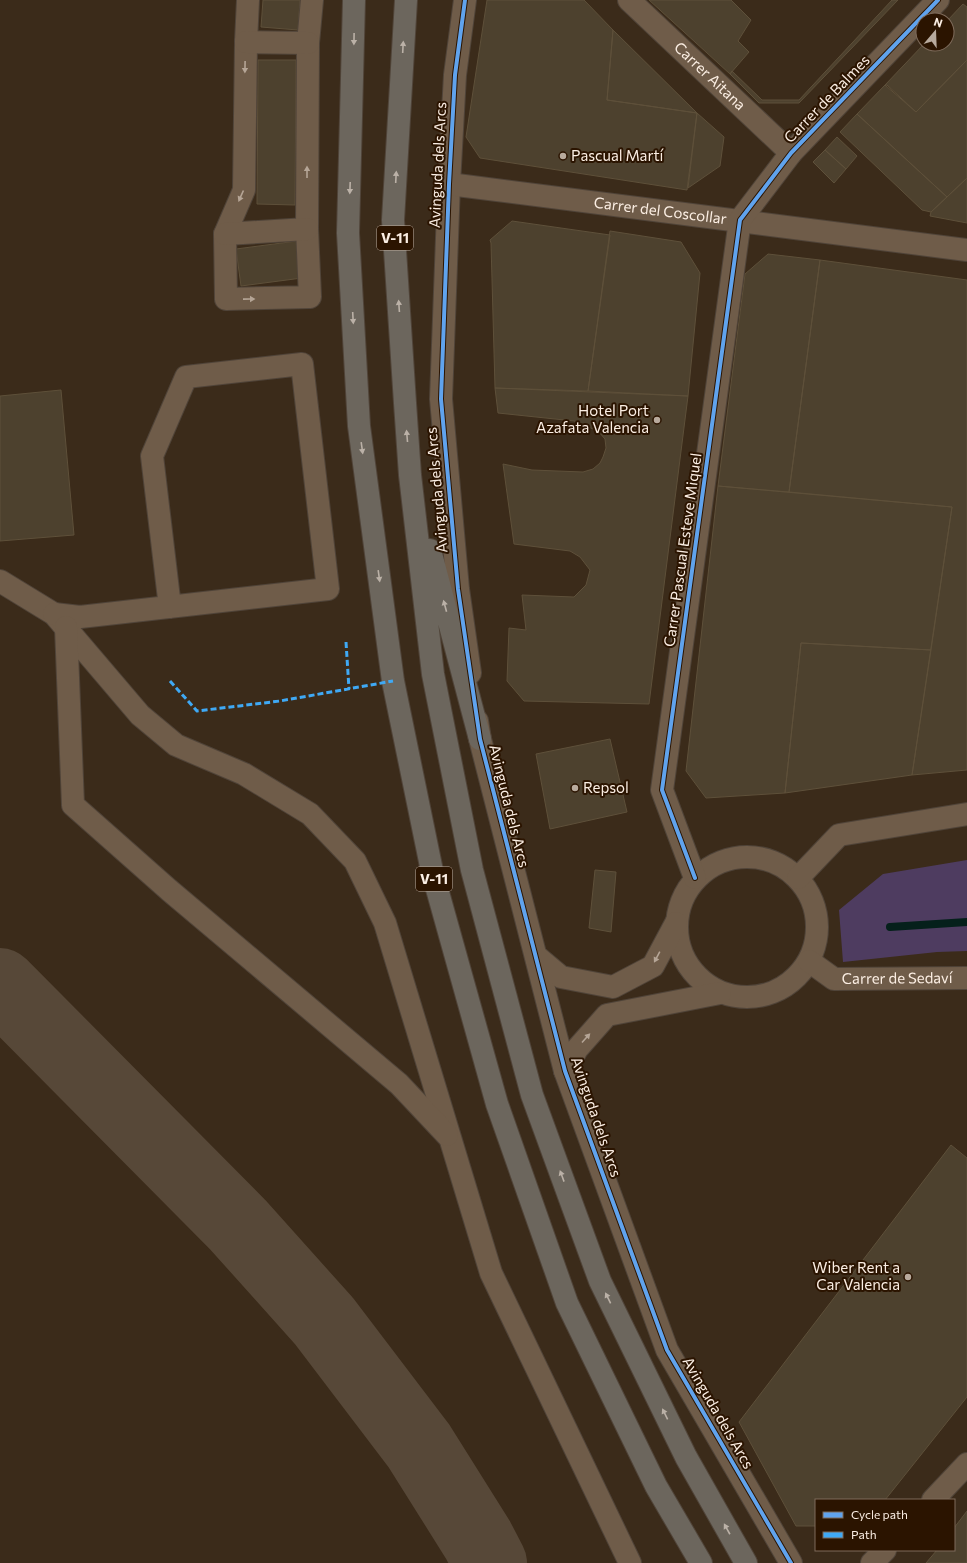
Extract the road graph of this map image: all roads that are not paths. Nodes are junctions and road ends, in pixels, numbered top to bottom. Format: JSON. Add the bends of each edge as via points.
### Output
{"nodes":[{"id":1,"x":248,"y":0,"type":"edge"},
{"id":2,"x":312,"y":0,"type":"edge"},
{"id":3,"x":354,"y":0,"type":"edge"},
{"id":4,"x":406,"y":0,"type":"edge"},
{"id":5,"x":465,"y":0,"type":"edge"},
{"id":6,"x":628,"y":0,"type":"edge"},
{"id":7,"x":938,"y":0,"type":"edge"},
{"id":8,"x":246,"y":42,"type":"junction"},
{"id":9,"x":308,"y":43,"type":"junction"},
{"id":10,"x":791,"y":153,"type":"junction"},
{"id":11,"x":449,"y":184,"type":"junction"},
{"id":12,"x":740,"y":220,"type":"junction"},
{"id":13,"x":307,"y":229,"type":"junction"},
{"id":14,"x":225,"y":234,"type":"junction"},
{"id":15,"x":967,"y":250,"type":"edge"},
{"id":16,"x":410,"y":475,"type":"junction"},
{"id":17,"x":0,"y":581,"type":"edge"},
{"id":18,"x":170,"y":607,"type":"junction"},
{"id":19,"x":60,"y":621,"type":"junction"},
{"id":20,"x":480,"y":739,"type":"junction"},
{"id":21,"x":967,"y":814,"type":"edge"},
{"id":22,"x":695,"y":878,"type":"junction"},
{"id":23,"x":798,"y":878,"type":"junction"},
{"id":24,"x":676,"y":923,"type":"junction"},
{"id":25,"x":536,"y":956,"type":"junction"},
{"id":26,"x":809,"y":961,"type":"junction"},
{"id":27,"x":967,"y":978,"type":"edge"},
{"id":28,"x":720,"y":993,"type":"junction"},
{"id":29,"x":566,"y":1071,"type":"junction"},
{"id":30,"x":450,"y":1138,"type":"junction"},
{"id":31,"x":967,"y":1464,"type":"edge"},
{"id":32,"x":934,"y":1499,"type":"edge"},
{"id":33,"x":883,"y":1551,"type":"edge"},
{"id":34,"x":630,"y":1563,"type":"edge"},
{"id":35,"x":701,"y":1563,"type":"edge"},
{"id":36,"x":746,"y":1563,"type":"edge"},
{"id":37,"x":791,"y":1563,"type":"edge"},
{"id":38,"x":872,"y":1563,"type":"edge"}],
"edges":[{"from":1,"to":8,"type":"street"},
{"from":2,"to":9,"type":"street"},
{"from":3,"to":35,"type":"highway","number":"V-11","one_way":true,"via":[[348,233],[359,426],[394,681],[432,871],[497,1104],[567,1302],[656,1486]]},
{"from":16,"to":4,"type":"highway","number":"V-11","one_way":true,"via":[[393,220]]},
{"from":5,"to":11,"type":"street","name":"Avinguda dels Arcs","via":[[455,76]]},
{"from":6,"to":10,"type":"street","name":"Carrer Aitana"},
{"from":7,"to":10,"type":"street","name":"Carrer de Balmes"},
{"from":8,"to":9,"type":"street"},
{"from":8,"to":14,"type":"street","one_way":true,"via":[[244,190]]},
{"from":13,"to":9,"type":"street","one_way":true},
{"from":10,"to":12,"type":"street","name":"Carrer de Balmes"},
{"from":11,"to":12,"type":"street","name":"Carrer del Coscollar"},
{"from":11,"to":20,"type":"street","name":"Avinguda dels Arcs","via":[[441,398],[458,589]]},
{"from":12,"to":15,"type":"street","name":"Carrer del Coscollar"},
{"from":12,"to":22,"type":"street","name":"Carrer Pascual Esteve Miquel","via":[[662,790]]},
{"from":13,"to":14,"type":"street"},
{"from":14,"to":13,"type":"street","one_way":true,"via":[[226,299],[310,297]]},
{"from":20,"to":16,"type":"highway","one_way":true},
{"from":36,"to":16,"type":"highway","number":"V-11","one_way":true,"via":[[686,1457],[600,1281],[532,1095],[472,870],[433,674]]},
{"from":17,"to":19,"type":"street"},
{"from":18,"to":18,"type":"street","via":[[328,589],[302,364],[186,378],[152,456]]},
{"from":18,"to":19,"type":"street"},
{"from":19,"to":30,"type":"street","via":[[140,715],[176,745],[244,774],[310,814],[355,862],[384,923]]},
{"from":19,"to":30,"type":"street","via":[[73,804],[169,890],[399,1084]]},
{"from":20,"to":25,"type":"street","name":"Avinguda dels Arcs"},
{"from":21,"to":23,"type":"street","via":[[839,835]]},
{"from":22,"to":23,"type":"street","via":[[707,868],[730,858],[754,856],[778,864]]},
{"from":22,"to":24,"type":"street","via":[[682,898]]},
{"from":23,"to":26,"type":"street","via":[[812,899],[816,914],[817,938]]},
{"from":24,"to":25,"type":"street","one_way":true,"via":[[653,966],[613,987],[561,977]]},
{"from":24,"to":28,"type":"street","via":[[678,947],[689,969],[699,980]]},
{"from":25,"to":29,"type":"street","name":"Avinguda dels Arcs"},
{"from":26,"to":27,"type":"street","name":"Carrer de Sedaví","via":[[834,979]]},
{"from":26,"to":28,"type":"street","via":[[791,983],[769,994],[744,998]]},
{"from":29,"to":28,"type":"street","one_way":true,"via":[[577,1049],[607,1015]]},
{"from":29,"to":37,"type":"street","name":"Avinguda dels Arcs","via":[[667,1350]]},
{"from":30,"to":34,"type":"street","via":[[490,1273]]},
{"from":31,"to":32,"type":"street"},
{"from":33,"to":38,"type":"street"}]}
